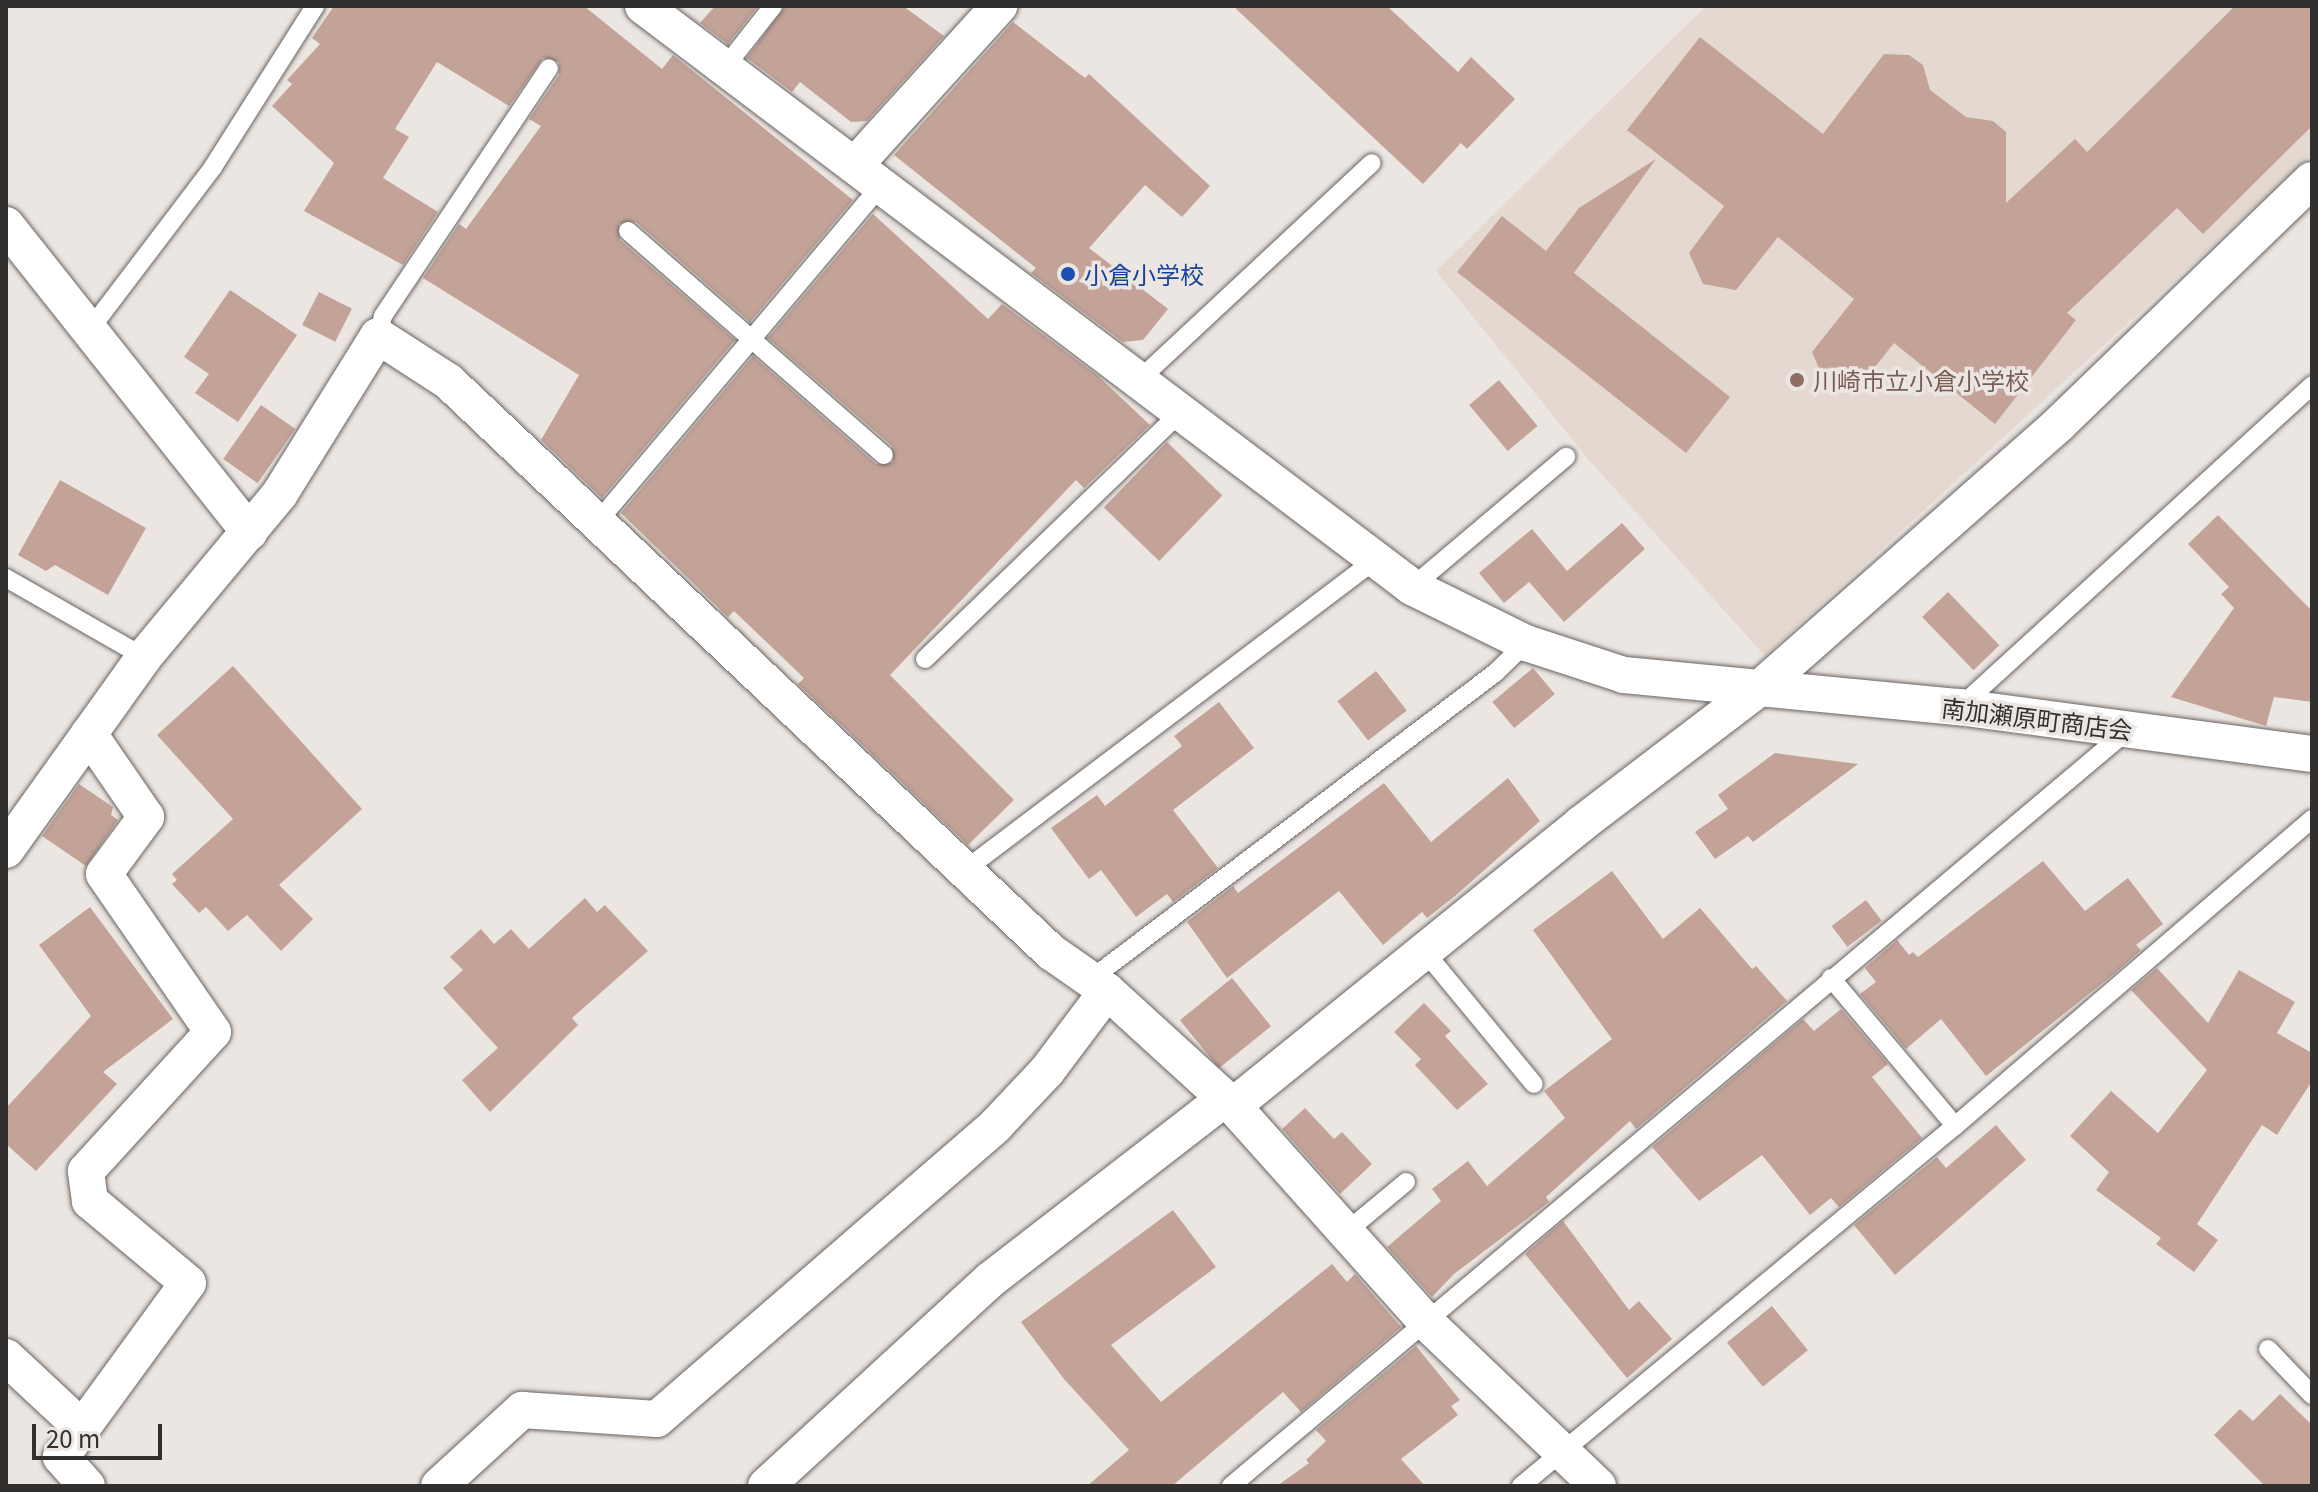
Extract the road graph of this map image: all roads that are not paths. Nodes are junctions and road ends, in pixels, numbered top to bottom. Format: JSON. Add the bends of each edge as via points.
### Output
{"nodes":[{"id":1,"x":315,"y":6,"type":"edge"},
{"id":2,"x":643,"y":6,"type":"edge"},
{"id":3,"x":773,"y":6,"type":"edge"},
{"id":4,"x":999,"y":6,"type":"edge"},
{"id":5,"x":725,"y":67,"type":"junction"},
{"id":6,"x":549,"y":68,"type":"dead end"},
{"id":7,"x":1372,"y":163,"type":"dead end"},
{"id":8,"x":868,"y":175,"type":"junction"},
{"id":9,"x":2312,"y":180,"type":"edge"},
{"id":10,"x":6,"y":225,"type":"edge"},
{"id":11,"x":628,"y":231,"type":"dead end"},
{"id":12,"x":91,"y":328,"type":"junction"},
{"id":13,"x":378,"y":336,"type":"junction"},
{"id":14,"x":754,"y":336,"type":"junction"},
{"id":15,"x":1139,"y":380,"type":"junction"},
{"id":16,"x":2312,"y":385,"type":"edge"},
{"id":17,"x":1181,"y":412,"type":"junction"},
{"id":18,"x":884,"y":455,"type":"dead end"},
{"id":19,"x":1566,"y":457,"type":"dead end"},
{"id":20,"x":595,"y":525,"type":"junction"},
{"id":21,"x":249,"y":532,"type":"junction"},
{"id":22,"x":1375,"y":560,"type":"junction"},
{"id":23,"x":6,"y":578,"type":"edge"},
{"id":24,"x":1412,"y":587,"type":"junction"},
{"id":25,"x":1526,"y":643,"type":"junction"},
{"id":26,"x":144,"y":657,"type":"junction"},
{"id":27,"x":925,"y":659,"type":"dead end"},
{"id":28,"x":1761,"y":687,"type":"junction"},
{"id":29,"x":1959,"y":707,"type":"junction"},
{"id":30,"x":2128,"y":730,"type":"junction"},
{"id":31,"x":89,"y":734,"type":"junction"},
{"id":32,"x":2312,"y":754,"type":"edge"},
{"id":33,"x":2312,"y":819,"type":"edge"},
{"id":34,"x":6,"y":850,"type":"edge"},
{"id":35,"x":965,"y":870,"type":"junction"},
{"id":36,"x":1425,"y":952,"type":"junction"},
{"id":37,"x":1831,"y":978,"type":"junction"},
{"id":38,"x":1099,"y":985,"type":"junction"},
{"id":39,"x":1534,"y":1084,"type":"dead end"},
{"id":40,"x":1229,"y":1102,"type":"junction"},
{"id":41,"x":1955,"y":1126,"type":"junction"},
{"id":42,"x":1406,"y":1182,"type":"dead end"},
{"id":43,"x":1346,"y":1232,"type":"junction"},
{"id":44,"x":1427,"y":1323,"type":"junction"},
{"id":45,"x":2268,"y":1349,"type":"dead end"},
{"id":46,"x":6,"y":1357,"type":"edge"},
{"id":47,"x":2312,"y":1395,"type":"edge"},
{"id":48,"x":80,"y":1426,"type":"junction"},
{"id":49,"x":1560,"y":1453,"type":"junction"},
{"id":50,"x":87,"y":1486,"type":"edge"},
{"id":51,"x":439,"y":1486,"type":"edge"},
{"id":52,"x":766,"y":1486,"type":"edge"},
{"id":53,"x":1231,"y":1486,"type":"edge"},
{"id":54,"x":1521,"y":1486,"type":"edge"},
{"id":55,"x":1598,"y":1486,"type":"edge"}],
"edges":[{"from":1,"to":12,"type":"lane","via":[[213,167]]},
{"from":2,"to":5,"type":"street","name":"南加瀬原町商店会"},
{"from":3,"to":5,"type":"lane"},
{"from":4,"to":8,"type":"street"},
{"from":5,"to":8,"type":"street","name":"南加瀬原町商店会"},
{"from":6,"to":13,"type":"lane","via":[[383,316]]},
{"from":7,"to":15,"type":"lane"},
{"from":8,"to":14,"type":"lane"},
{"from":8,"to":15,"type":"street","name":"南加瀬原町商店会"},
{"from":9,"to":28,"type":"street","via":[[2059,424]]},
{"from":10,"to":12,"type":"street"},
{"from":11,"to":14,"type":"lane"},
{"from":12,"to":21,"type":"street"},
{"from":13,"to":20,"type":"street","via":[[449,382]]},
{"from":13,"to":21,"type":"street","via":[[279,495]]},
{"from":14,"to":18,"type":"lane"},
{"from":14,"to":20,"type":"lane"},
{"from":15,"to":17,"type":"street","name":"南加瀬原町商店会"},
{"from":16,"to":29,"type":"lane"},
{"from":17,"to":22,"type":"street","name":"南加瀬原町商店会"},
{"from":17,"to":27,"type":"lane"},
{"from":19,"to":24,"type":"lane"},
{"from":20,"to":35,"type":"street"},
{"from":21,"to":26,"type":"street"},
{"from":22,"to":24,"type":"street","name":"南加瀬原町商店会"},
{"from":22,"to":35,"type":"lane"},
{"from":23,"to":26,"type":"lane"},
{"from":24,"to":25,"type":"street","name":"南加瀬原町商店会"},
{"from":25,"to":28,"type":"street","name":"南加瀬原町商店会","via":[[1624,675]]},
{"from":25,"to":38,"type":"lane","via":[[1495,673]]},
{"from":26,"to":31,"type":"street"},
{"from":28,"to":29,"type":"street","name":"南加瀬原町商店会"},
{"from":28,"to":36,"type":"street"},
{"from":29,"to":30,"type":"street","name":"南加瀬原町商店会"},
{"from":30,"to":32,"type":"street","name":"南加瀬原町商店会"},
{"from":30,"to":37,"type":"lane"},
{"from":31,"to":34,"type":"street"},
{"from":31,"to":48,"type":"street","via":[[146,817],[104,874],[213,1032],[86,1171],[90,1201],[188,1283]]},
{"from":33,"to":41,"type":"lane"},
{"from":35,"to":38,"type":"street","via":[[1051,952]]},
{"from":36,"to":39,"type":"lane"},
{"from":36,"to":40,"type":"street"},
{"from":37,"to":41,"type":"lane"},
{"from":37,"to":44,"type":"lane"},
{"from":38,"to":40,"type":"street"},
{"from":38,"to":51,"type":"street","via":[[1047,1071],[996,1125],[657,1419],[522,1410]]},
{"from":40,"to":43,"type":"street"},
{"from":40,"to":52,"type":"street","via":[[990,1280]]},
{"from":41,"to":49,"type":"lane"},
{"from":42,"to":43,"type":"lane"},
{"from":43,"to":44,"type":"street"},
{"from":44,"to":49,"type":"street"},
{"from":44,"to":53,"type":"lane"},
{"from":45,"to":47,"type":"lane"},
{"from":46,"to":48,"type":"street"},
{"from":48,"to":50,"type":"street","via":[[61,1457]]},
{"from":49,"to":54,"type":"lane"},
{"from":49,"to":55,"type":"street"}]}
